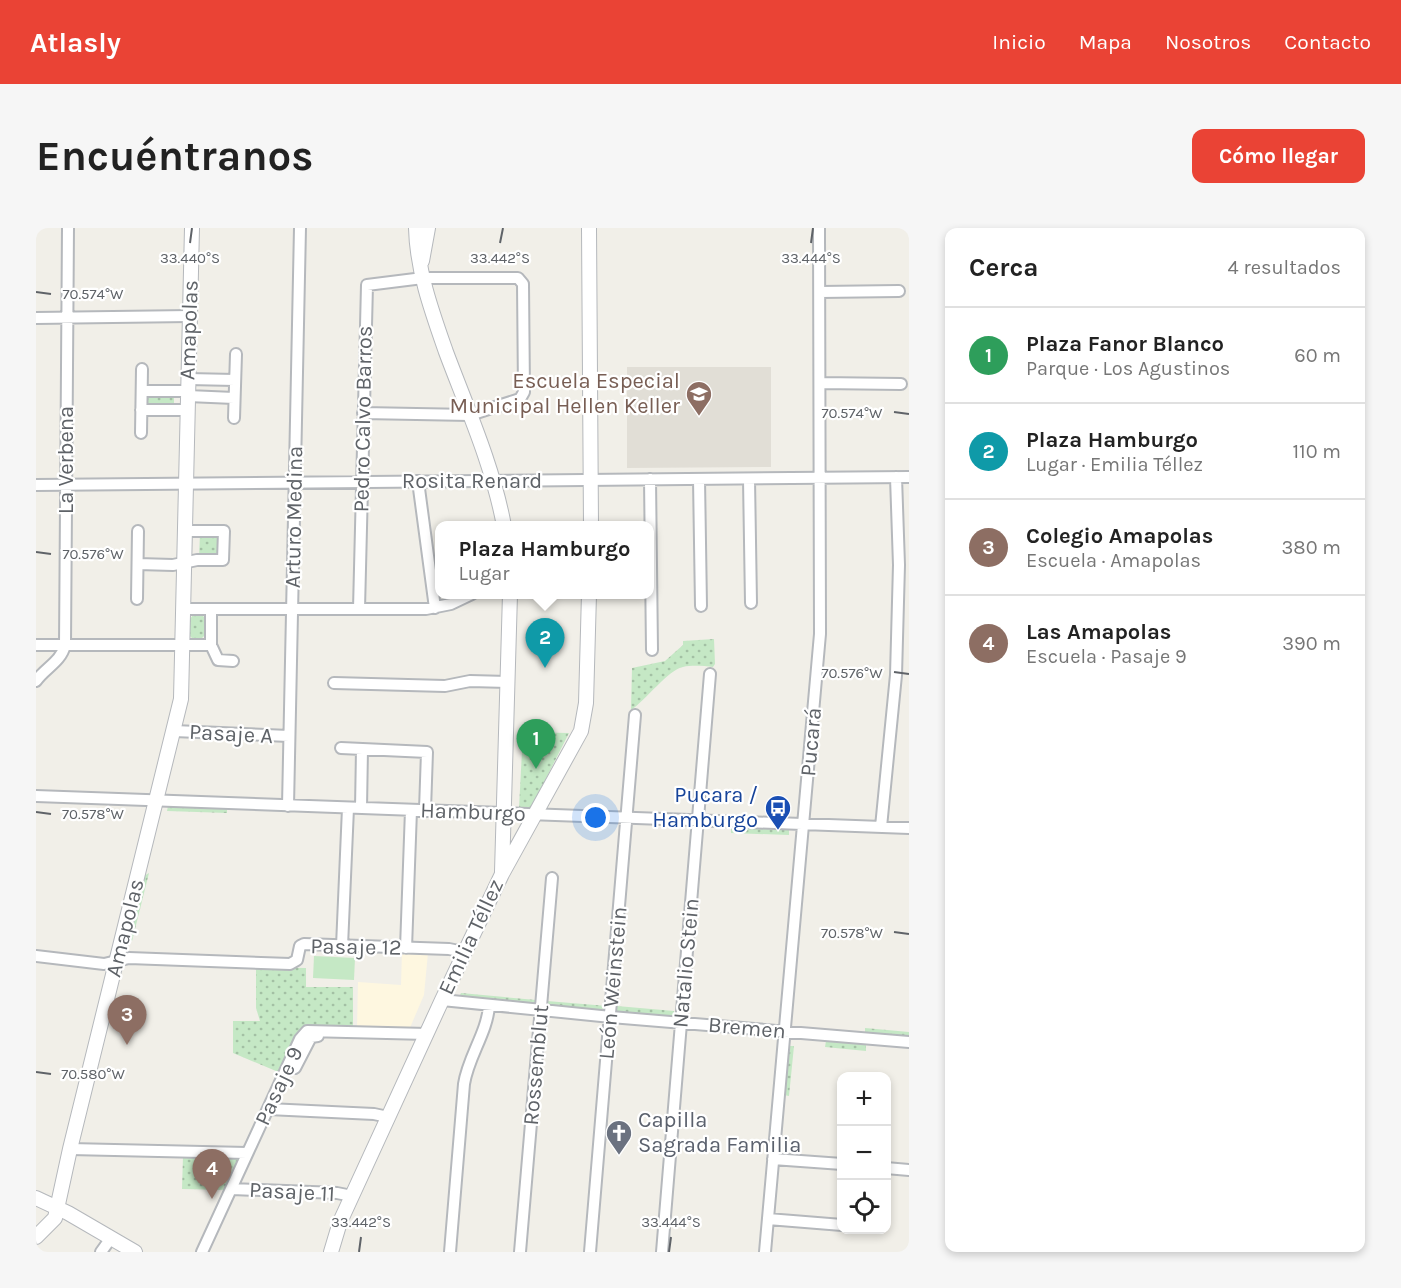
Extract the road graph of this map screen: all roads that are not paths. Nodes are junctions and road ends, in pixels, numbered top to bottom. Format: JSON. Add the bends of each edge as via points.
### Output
{"nodes":[{"id":1,"x":68,"y":228,"type":"edge"},
{"id":2,"x":192,"y":228,"type":"edge"},
{"id":3,"x":300,"y":228,"type":"edge"},
{"id":4,"x":416,"y":228,"type":"edge"},
{"id":5,"x":428,"y":228,"type":"edge"},
{"id":6,"x":590,"y":228,"type":"edge"},
{"id":7,"x":819,"y":228,"type":"edge"},
{"id":8,"x":422,"y":272,"type":"junction"},
{"id":9,"x":899,"y":291,"type":"dead end"},
{"id":10,"x":820,"y":292,"type":"junction"},
{"id":11,"x":190,"y":316,"type":"junction"},
{"id":12,"x":36,"y":318,"type":"edge"},
{"id":13,"x":67,"y":318,"type":"junction"},
{"id":14,"x":236,"y":354,"type":"dead end"},
{"id":15,"x":142,"y":369,"type":"dead end"},
{"id":16,"x":235,"y":380,"type":"junction"},
{"id":17,"x":820,"y":383,"type":"junction"},
{"id":18,"x":901,"y":384,"type":"dead end"},
{"id":19,"x":142,"y":391,"type":"junction"},
{"id":20,"x":188,"y":394,"type":"junction"},
{"id":21,"x":234,"y":398,"type":"junction"},
{"id":22,"x":141,"y":410,"type":"junction"},
{"id":23,"x":363,"y":413,"type":"junction"},
{"id":24,"x":470,"y":415,"type":"junction"},
{"id":25,"x":234,"y":418,"type":"dead end"},
{"id":26,"x":141,"y":433,"type":"dead end"},
{"id":27,"x":896,"y":477,"type":"junction"},
{"id":28,"x":909,"y":477,"type":"edge"},
{"id":29,"x":820,"y":478,"type":"junction"},
{"id":30,"x":650,"y":479,"type":"junction"},
{"id":31,"x":699,"y":479,"type":"junction"},
{"id":32,"x":749,"y":479,"type":"junction"},
{"id":33,"x":591,"y":480,"type":"junction"},
{"id":34,"x":362,"y":481,"type":"junction"},
{"id":35,"x":418,"y":481,"type":"junction"},
{"id":36,"x":492,"y":481,"type":"junction"},
{"id":37,"x":295,"y":482,"type":"junction"},
{"id":38,"x":185,"y":483,"type":"junction"},
{"id":39,"x":36,"y":485,"type":"edge"},
{"id":40,"x":66,"y":485,"type":"junction"},
{"id":41,"x":503,"y":521,"type":"edge"},
{"id":42,"x":591,"y":521,"type":"edge"},
{"id":43,"x":650,"y":521,"type":"edge"},
{"id":44,"x":138,"y":531,"type":"dead end"},
{"id":45,"x":184,"y":531,"type":"junction"},
{"id":46,"x":184,"y":562,"type":"junction"},
{"id":47,"x":138,"y":564,"type":"junction"},
{"id":48,"x":904,"y":565,"type":"edge"},
{"id":49,"x":137,"y":598,"type":"dead end"},
{"id":50,"x":462,"y":599,"type":"edge"},
{"id":51,"x":510,"y":599,"type":"edge"},
{"id":52,"x":589,"y":599,"type":"edge"},
{"id":53,"x":651,"y":599,"type":"edge"},
{"id":54,"x":751,"y":603,"type":"dead end"},
{"id":55,"x":701,"y":606,"type":"dead end"},
{"id":56,"x":435,"y":608,"type":"junction"},
{"id":57,"x":183,"y":609,"type":"junction"},
{"id":58,"x":211,"y":609,"type":"junction"},
{"id":59,"x":292,"y":609,"type":"junction"},
{"id":60,"x":359,"y":609,"type":"junction"},
{"id":61,"x":36,"y":645,"type":"edge"},
{"id":62,"x":65,"y":645,"type":"junction"},
{"id":63,"x":182,"y":645,"type":"junction"},
{"id":64,"x":211,"y":645,"type":"junction"},
{"id":65,"x":652,"y":650,"type":"dead end"},
{"id":66,"x":233,"y":661,"type":"dead end"},
{"id":67,"x":710,"y":674,"type":"dead end"},
{"id":68,"x":36,"y":681,"type":"edge"},
{"id":69,"x":508,"y":682,"type":"junction"},
{"id":70,"x":334,"y":683,"type":"dead end"},
{"id":71,"x":635,"y":715,"type":"dead end"},
{"id":72,"x":174,"y":731,"type":"junction"},
{"id":73,"x":289,"y":736,"type":"junction"},
{"id":74,"x":341,"y":748,"type":"dead end"},
{"id":75,"x":362,"y":749,"type":"junction"},
{"id":76,"x":36,"y":796,"type":"edge"},
{"id":77,"x":156,"y":800,"type":"junction"},
{"id":78,"x":288,"y":806,"type":"junction"},
{"id":79,"x":348,"y":808,"type":"junction"},
{"id":80,"x":361,"y":808,"type":"junction"},
{"id":81,"x":411,"y":810,"type":"junction"},
{"id":82,"x":425,"y":810,"type":"junction"},
{"id":83,"x":503,"y":813,"type":"junction"},
{"id":84,"x":536,"y":814,"type":"junction"},
{"id":85,"x":628,"y":818,"type":"junction"},
{"id":86,"x":698,"y":820,"type":"junction"},
{"id":87,"x":803,"y":824,"type":"junction"},
{"id":88,"x":881,"y":827,"type":"junction"},
{"id":89,"x":909,"y":828,"type":"edge"},
{"id":90,"x":502,"y":874,"type":"junction"},
{"id":91,"x":552,"y":878,"type":"dead end"},
{"id":92,"x":342,"y":946,"type":"junction"},
{"id":93,"x":406,"y":948,"type":"junction"},
{"id":94,"x":464,"y":952,"type":"junction"},
{"id":95,"x":36,"y":956,"type":"edge"},
{"id":96,"x":117,"y":961,"type":"junction"},
{"id":97,"x":442,"y":1000,"type":"junction"},
{"id":98,"x":489,"y":1006,"type":"junction"},
{"id":99,"x":541,"y":1010,"type":"junction"},
{"id":100,"x":610,"y":1017,"type":"junction"},
{"id":101,"x":681,"y":1023,"type":"junction"},
{"id":102,"x":785,"y":1032,"type":"junction"},
{"id":103,"x":425,"y":1037,"type":"junction"},
{"id":104,"x":909,"y":1042,"type":"edge"},
{"id":105,"x":295,"y":1068,"type":"dead end"},
{"id":106,"x":268,"y":1109,"type":"junction"},
{"id":107,"x":388,"y":1117,"type":"junction"},
{"id":108,"x":70,"y":1149,"type":"junction"},
{"id":109,"x":247,"y":1153,"type":"junction"},
{"id":110,"x":773,"y":1159,"type":"junction"},
{"id":111,"x":837,"y":1164,"type":"edge"},
{"id":112,"x":891,"y":1168,"type":"edge"},
{"id":113,"x":909,"y":1170,"type":"edge"},
{"id":114,"x":231,"y":1189,"type":"junction"},
{"id":115,"x":352,"y":1196,"type":"junction"},
{"id":116,"x":36,"y":1198,"type":"edge"},
{"id":117,"x":58,"y":1208,"type":"junction"},
{"id":118,"x":768,"y":1219,"type":"junction"},
{"id":119,"x":340,"y":1222,"type":"junction"},
{"id":120,"x":837,"y":1225,"type":"edge"},
{"id":121,"x":36,"y":1237,"type":"edge"},
{"id":122,"x":111,"y":1238,"type":"junction"},
{"id":123,"x":101,"y":1252,"type":"edge"},
{"id":124,"x":135,"y":1252,"type":"edge"},
{"id":125,"x":202,"y":1252,"type":"edge"},
{"id":126,"x":322,"y":1252,"type":"edge"},
{"id":127,"x":331,"y":1252,"type":"edge"},
{"id":128,"x":450,"y":1252,"type":"edge"},
{"id":129,"x":520,"y":1252,"type":"edge"},
{"id":130,"x":590,"y":1252,"type":"edge"},
{"id":131,"x":662,"y":1252,"type":"edge"},
{"id":132,"x":765,"y":1252,"type":"edge"}],
"edges":[{"from":1,"to":13,"type":"street","name":"La Verbena"},
{"from":2,"to":11,"type":"street","name":"Amapolas"},
{"from":3,"to":37,"type":"street","name":"Arturo Medina"},
{"from":4,"to":8,"type":"street"},
{"from":5,"to":8,"type":"street"},
{"from":6,"to":33,"type":"street"},
{"from":7,"to":10,"type":"street","name":"Pucará"},
{"from":8,"to":23,"type":"street","name":"Pedro Calvo Barros","via":[[367,285]]},
{"from":8,"to":24,"type":"street"},
{"from":8,"to":24,"type":"street","via":[[518,278],[523,284],[524,392],[520,399]]},
{"from":9,"to":10,"type":"street"},
{"from":10,"to":17,"type":"street","name":"Pucará"},
{"from":11,"to":13,"type":"street"},
{"from":11,"to":20,"type":"street","name":"Amapolas"},
{"from":12,"to":13,"type":"street"},
{"from":13,"to":40,"type":"street","name":"La Verbena"},
{"from":14,"to":16,"type":"street"},
{"from":15,"to":19,"type":"street"},
{"from":16,"to":20,"type":"street"},
{"from":16,"to":21,"type":"street"},
{"from":17,"to":18,"type":"street"},
{"from":17,"to":29,"type":"street","name":"Pucará"},
{"from":19,"to":20,"type":"street"},
{"from":19,"to":22,"type":"street"},
{"from":20,"to":21,"type":"street","name":"Amapolas"},
{"from":20,"to":22,"type":"street"},
{"from":20,"to":38,"type":"street","name":"Amapolas"},
{"from":21,"to":25,"type":"street"},
{"from":22,"to":26,"type":"street"},
{"from":23,"to":24,"type":"street"},
{"from":23,"to":34,"type":"street","name":"Pedro Calvo Barros"},
{"from":24,"to":36,"type":"street"},
{"from":27,"to":28,"type":"street","name":"Rosita Renard"},
{"from":27,"to":29,"type":"street","name":"Rosita Renard"},
{"from":27,"to":48,"type":"street"},
{"from":29,"to":32,"type":"street","name":"Rosita Renard"},
{"from":29,"to":87,"type":"street","name":"Pucará","via":[[820,634]]},
{"from":30,"to":31,"type":"street","name":"Rosita Renard"},
{"from":30,"to":33,"type":"street","name":"Rosita Renard"},
{"from":30,"to":43,"type":"street"},
{"from":31,"to":32,"type":"street","name":"Rosita Renard"},
{"from":31,"to":55,"type":"street"},
{"from":32,"to":54,"type":"street"},
{"from":33,"to":36,"type":"street","name":"Rosita Renard"},
{"from":33,"to":42,"type":"street"},
{"from":34,"to":35,"type":"street","name":"Rosita Renard"},
{"from":34,"to":37,"type":"street","name":"Rosita Renard"},
{"from":34,"to":60,"type":"street","name":"Pedro Calvo Barros"},
{"from":35,"to":36,"type":"street","name":"Rosita Renard"},
{"from":35,"to":56,"type":"street"},
{"from":36,"to":41,"type":"street"},
{"from":37,"to":38,"type":"street","name":"Rosita Renard"},
{"from":37,"to":59,"type":"street","name":"Arturo Medina"},
{"from":38,"to":40,"type":"street","name":"Rosita Renard"},
{"from":38,"to":45,"type":"street","name":"Amapolas"},
{"from":39,"to":40,"type":"street","name":"Rosita Renard"},
{"from":40,"to":62,"type":"street","name":"La Verbena"},
{"from":44,"to":47,"type":"street"},
{"from":45,"to":46,"type":"street","name":"Amapolas"},
{"from":45,"to":46,"type":"street","via":[[224,531],[223,560]]},
{"from":46,"to":47,"type":"street"},
{"from":46,"to":57,"type":"street","name":"Amapolas"},
{"from":47,"to":49,"type":"street"},
{"from":48,"to":88,"type":"street"},
{"from":50,"to":56,"type":"street"},
{"from":51,"to":69,"type":"street","name":"Emilia Téllez"},
{"from":52,"to":84,"type":"street","via":[[584,722]]},
{"from":53,"to":65,"type":"street"},
{"from":56,"to":60,"type":"street"},
{"from":57,"to":58,"type":"street"},
{"from":57,"to":63,"type":"street","name":"Amapolas"},
{"from":58,"to":59,"type":"street"},
{"from":58,"to":64,"type":"street"},
{"from":59,"to":60,"type":"street"},
{"from":59,"to":73,"type":"street","name":"Arturo Medina"},
{"from":61,"to":62,"type":"street"},
{"from":62,"to":63,"type":"street"},
{"from":62,"to":68,"type":"street","via":[[60,657]]},
{"from":63,"to":64,"type":"street"},
{"from":63,"to":72,"type":"street","name":"Amapolas","via":[[181,699]]},
{"from":64,"to":66,"type":"street","via":[[218,660]]},
{"from":67,"to":86,"type":"street","name":"Natalio Stein"},
{"from":69,"to":70,"type":"street","via":[[470,681],[445,686]]},
{"from":69,"to":83,"type":"street","name":"Emilia Téllez"},
{"from":71,"to":85,"type":"street","name":"León Weinstein"},
{"from":72,"to":73,"type":"street","name":"Pasaje A"},
{"from":72,"to":77,"type":"street","name":"Amapolas"},
{"from":73,"to":78,"type":"street","name":"Arturo Medina"},
{"from":74,"to":75,"type":"street"},
{"from":75,"to":80,"type":"street"},
{"from":75,"to":82,"type":"street","via":[[427,752]]},
{"from":76,"to":77,"type":"street","name":"Hamburgo"},
{"from":77,"to":78,"type":"street","name":"Hamburgo"},
{"from":77,"to":96,"type":"street","name":"Amapolas"},
{"from":78,"to":79,"type":"street","name":"Hamburgo"},
{"from":79,"to":80,"type":"street","name":"Hamburgo"},
{"from":79,"to":92,"type":"street"},
{"from":80,"to":81,"type":"street","name":"Hamburgo"},
{"from":81,"to":82,"type":"street","name":"Hamburgo"},
{"from":81,"to":93,"type":"street"},
{"from":82,"to":83,"type":"street","name":"Hamburgo"},
{"from":83,"to":84,"type":"street","name":"Hamburgo"},
{"from":83,"to":90,"type":"street","name":"Emilia Téllez"},
{"from":84,"to":85,"type":"street","name":"Hamburgo"},
{"from":84,"to":90,"type":"street"},
{"from":85,"to":86,"type":"street","name":"Hamburgo"},
{"from":85,"to":100,"type":"street","name":"León Weinstein"},
{"from":86,"to":87,"type":"street","name":"Hamburgo"},
{"from":86,"to":101,"type":"street","name":"Natalio Stein"},
{"from":87,"to":88,"type":"street","name":"Hamburgo"},
{"from":87,"to":102,"type":"street","name":"Pucará"},
{"from":88,"to":89,"type":"street","name":"Hamburgo"},
{"from":90,"to":94,"type":"street","name":"Emilia Téllez"},
{"from":91,"to":99,"type":"street","name":"Rossemblut"},
{"from":92,"to":93,"type":"street","name":"Pasaje 12"},
{"from":92,"to":96,"type":"street","name":"Pasaje 12","via":[[300,946],[297,960],[290,964],[129,958]]},
{"from":93,"to":94,"type":"street","name":"Pasaje 12"},
{"from":94,"to":97,"type":"street","name":"Emilia Téllez"},
{"from":95,"to":96,"type":"street","via":[[104,964]]},
{"from":96,"to":108,"type":"street","name":"Amapolas"},
{"from":97,"to":98,"type":"street","name":"Bremen"},
{"from":97,"to":103,"type":"street","name":"Emilia Téllez"},
{"from":98,"to":99,"type":"street","name":"Bremen"},
{"from":98,"to":128,"type":"street","via":[[466,1071]]},
{"from":99,"to":100,"type":"street","name":"Bremen"},
{"from":99,"to":129,"type":"street","name":"Rossemblut"},
{"from":100,"to":101,"type":"street","name":"Bremen"},
{"from":100,"to":130,"type":"street","name":"León Weinstein"},
{"from":101,"to":102,"type":"street","name":"Bremen"},
{"from":101,"to":131,"type":"street","name":"Natalio Stein"},
{"from":102,"to":104,"type":"street","name":"Bremen"},
{"from":102,"to":110,"type":"street","name":"Pucará"},
{"from":103,"to":105,"type":"street","via":[[311,1037]]},
{"from":103,"to":106,"type":"street","name":"Pasaje 9","via":[[307,1031]]},
{"from":103,"to":107,"type":"street","name":"Emilia Téllez"},
{"from":106,"to":107,"type":"street"},
{"from":106,"to":109,"type":"street","name":"Pasaje 9"},
{"from":107,"to":115,"type":"street","name":"Emilia Téllez"},
{"from":108,"to":109,"type":"street"},
{"from":108,"to":117,"type":"street","name":"Amapolas"},
{"from":109,"to":114,"type":"street","name":"Pasaje 9"},
{"from":110,"to":111,"type":"street"},
{"from":110,"to":118,"type":"street","name":"Pucará"},
{"from":112,"to":113,"type":"street"},
{"from":114,"to":115,"type":"street","name":"Pasaje 11","via":[[337,1192]]},
{"from":114,"to":125,"type":"street","name":"Pasaje 9"},
{"from":115,"to":119,"type":"street","name":"Emilia Téllez"},
{"from":116,"to":117,"type":"street"},
{"from":117,"to":121,"type":"street","name":"Amapolas","via":[[52,1223]]},
{"from":117,"to":122,"type":"street"},
{"from":118,"to":120,"type":"street"},
{"from":118,"to":132,"type":"street","name":"Pucará"},
{"from":119,"to":126,"type":"street","name":"Emilia Téllez"},
{"from":119,"to":127,"type":"street","name":"Emilia Téllez"},
{"from":122,"to":123,"type":"street"},
{"from":122,"to":124,"type":"street"}]}
